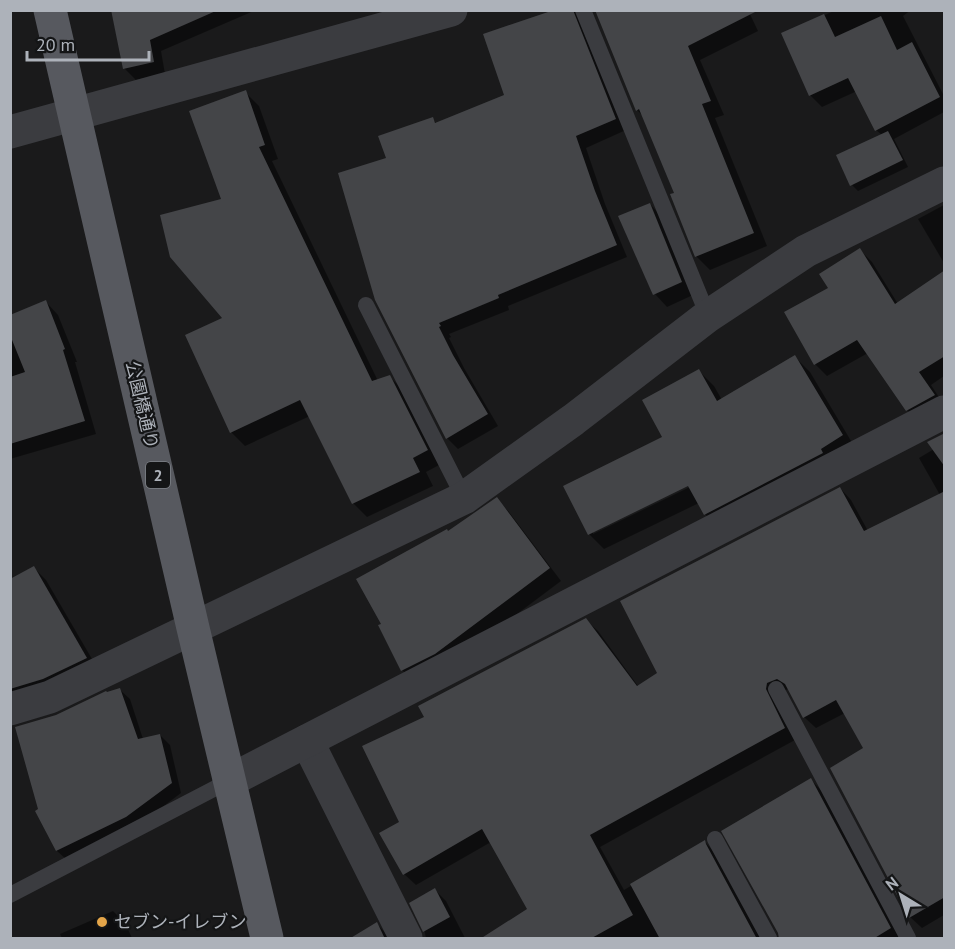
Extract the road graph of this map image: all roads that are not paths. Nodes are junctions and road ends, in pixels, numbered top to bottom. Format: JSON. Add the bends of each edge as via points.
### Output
{"nodes":[{"id":1,"x":50,"y":10,"type":"edge"},
{"id":2,"x":451,"y":10,"type":"edge"},
{"id":3,"x":583,"y":10,"type":"edge"},
{"id":4,"x":75,"y":114,"type":"junction"},
{"id":5,"x":10,"y":132,"type":"edge"},
{"id":6,"x":945,"y":183,"type":"edge"},
{"id":7,"x":366,"y":305,"type":"dead end"},
{"id":8,"x":708,"y":316,"type":"junction"},
{"id":9,"x":945,"y":412,"type":"edge"},
{"id":10,"x":464,"y":498,"type":"junction"},
{"id":11,"x":193,"y":628,"type":"junction"},
{"id":12,"x":776,"y":689,"type":"dead end"},
{"id":13,"x":10,"y":709,"type":"edge"},
{"id":14,"x":307,"y":741,"type":"junction"},
{"id":15,"x":229,"y":781,"type":"junction"},
{"id":16,"x":715,"y":839,"type":"dead end"},
{"id":17,"x":10,"y":895,"type":"edge"},
{"id":18,"x":267,"y":939,"type":"edge"},
{"id":19,"x":406,"y":939,"type":"edge"},
{"id":20,"x":769,"y":939,"type":"edge"},
{"id":21,"x":908,"y":939,"type":"edge"}],
"edges":[{"from":1,"to":4,"type":"main road","name":"公園橋通り","number":"2"},
{"from":2,"to":4,"type":"street"},
{"from":3,"to":8,"type":"lane"},
{"from":4,"to":5,"type":"street"},
{"from":4,"to":11,"type":"main road","name":"公園橋通り","number":"2"},
{"from":6,"to":8,"type":"street","via":[[806,251]]},
{"from":7,"to":10,"type":"lane"},
{"from":8,"to":10,"type":"street"},
{"from":9,"to":14,"type":"street"},
{"from":10,"to":11,"type":"street"},
{"from":11,"to":13,"type":"street","via":[[50,698]]},
{"from":11,"to":15,"type":"main road","name":"公園橋通り","number":"2"},
{"from":12,"to":21,"type":"lane"},
{"from":14,"to":15,"type":"street"},
{"from":14,"to":19,"type":"street"},
{"from":15,"to":17,"type":"lane"},
{"from":15,"to":18,"type":"main road","name":"公園橋通り","number":"2"},
{"from":16,"to":20,"type":"lane"}]}
